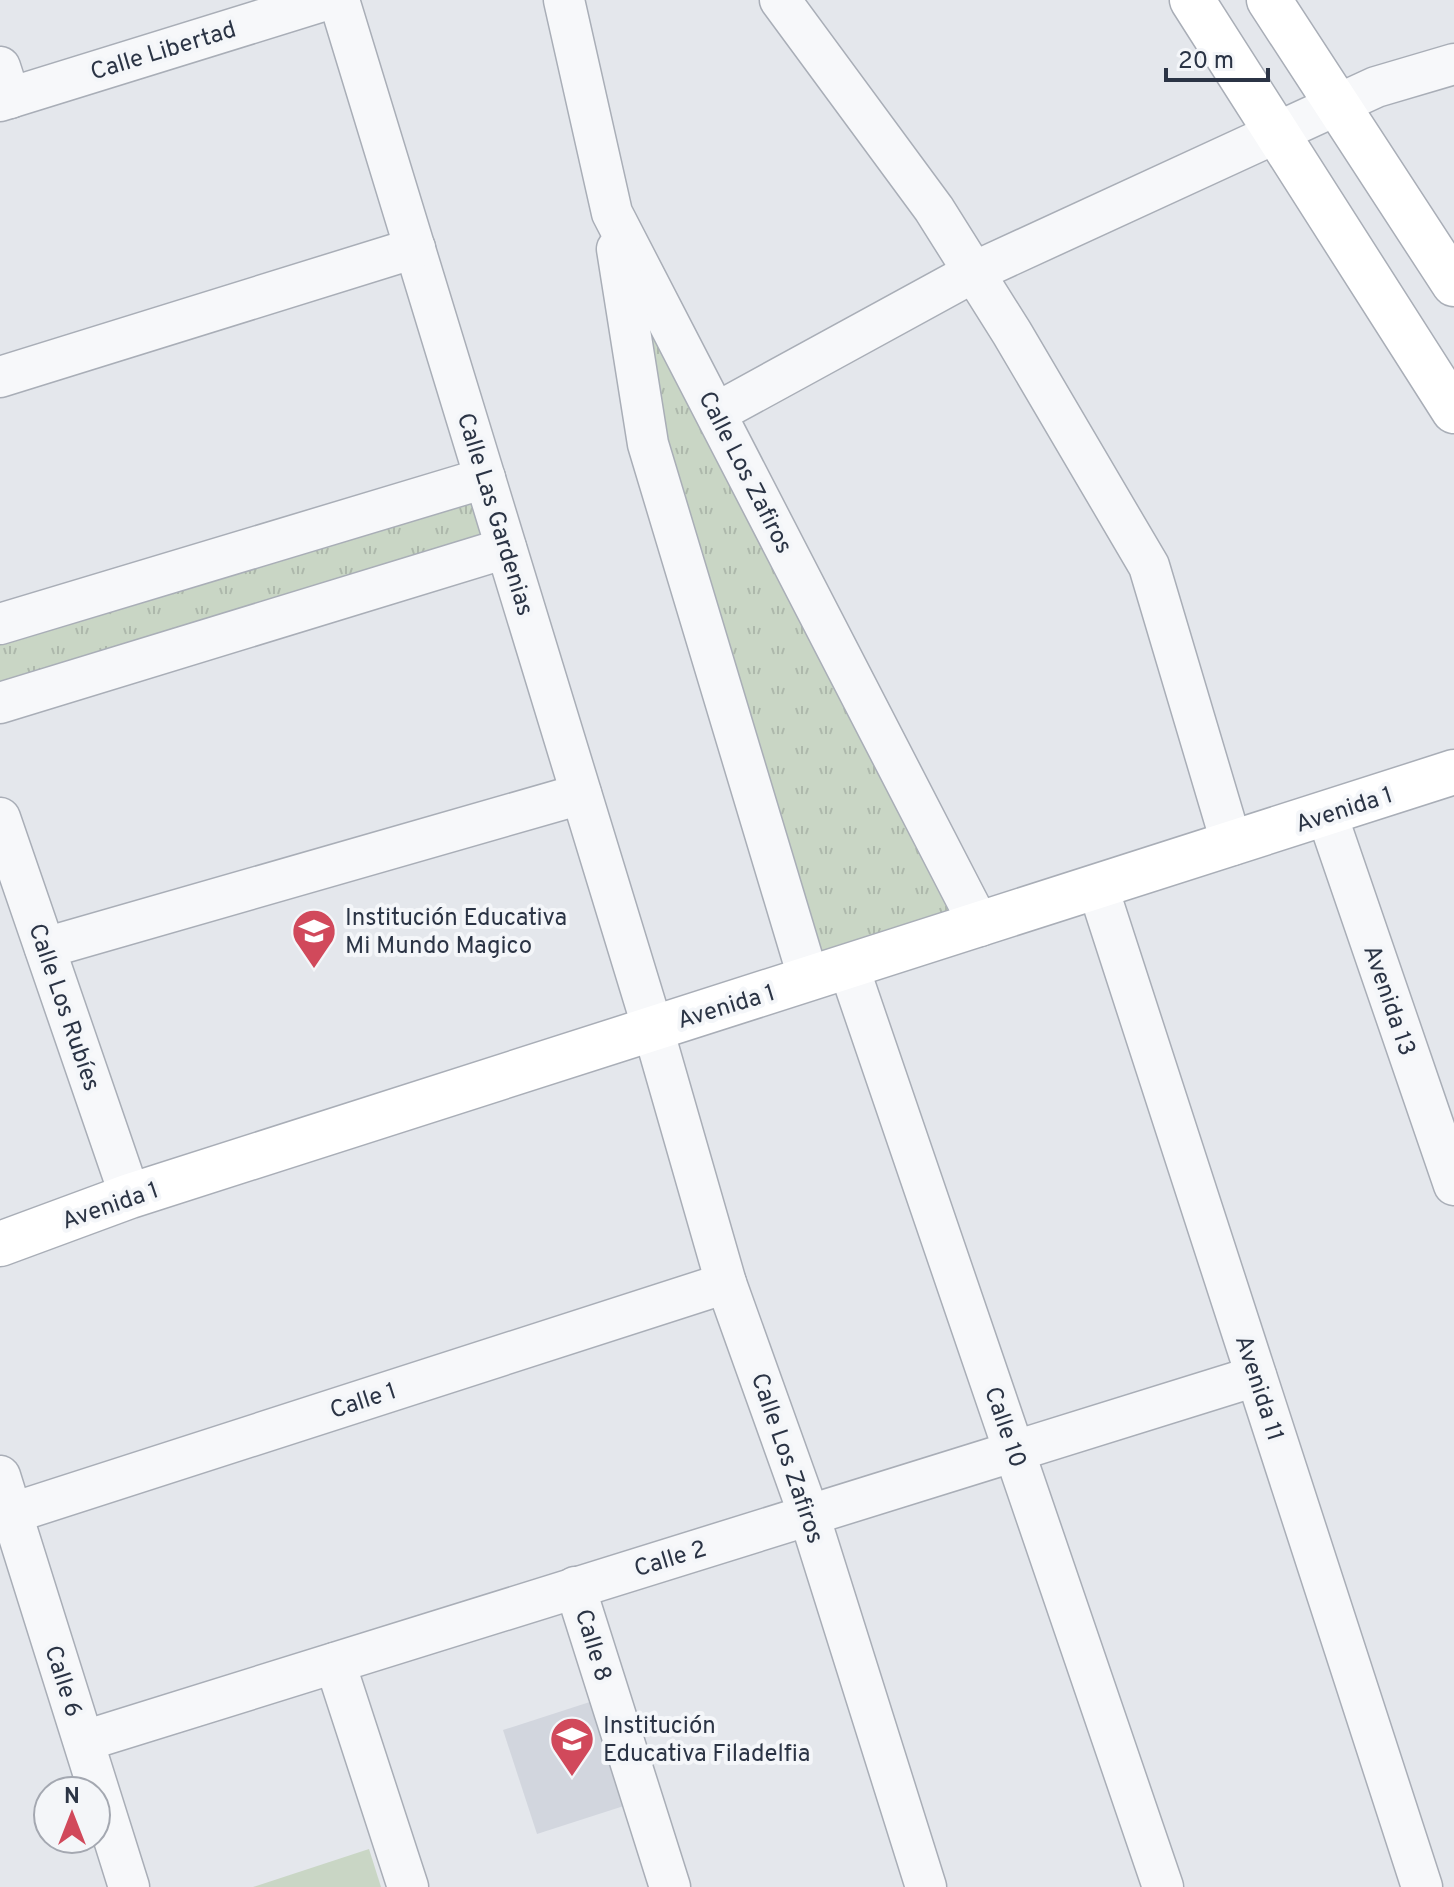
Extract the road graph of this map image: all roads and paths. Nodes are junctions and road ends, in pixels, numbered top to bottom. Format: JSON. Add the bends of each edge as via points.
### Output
{"nodes":[{"id":1,"x":326,"y":0,"type":"edge"},
{"id":2,"x":339,"y":0,"type":"edge"},
{"id":3,"x":564,"y":0,"type":"edge"},
{"id":4,"x":780,"y":0,"type":"edge"},
{"id":5,"x":1192,"y":0,"type":"edge"},
{"id":6,"x":1269,"y":0,"type":"edge"},
{"id":7,"x":253,"y":11,"type":"edge"},
{"id":8,"x":1454,"y":64,"type":"edge"},
{"id":9,"x":3,"y":89,"type":"edge"},
{"id":10,"x":1340,"y":104,"type":"junction"},
{"id":11,"x":1278,"y":132,"type":"junction"},
{"id":12,"x":612,"y":213,"type":"junction"},
{"id":13,"x":415,"y":248,"type":"junction"},
{"id":14,"x":974,"y":272,"type":"junction"},
{"id":15,"x":1454,"y":284,"type":"edge"},
{"id":16,"x":0,"y":377,"type":"edge"},
{"id":17,"x":1454,"y":411,"type":"edge"},
{"id":18,"x":716,"y":413,"type":"junction"},
{"id":19,"x":485,"y":478,"type":"junction"},
{"id":20,"x":506,"y":548,"type":"junction"},
{"id":21,"x":0,"y":624,"type":"edge"},
{"id":22,"x":0,"y":703,"type":"edge"},
{"id":23,"x":1454,"y":772,"type":"edge"},
{"id":24,"x":581,"y":794,"type":"junction"},
{"id":25,"x":1327,"y":815,"type":"junction"},
{"id":26,"x":0,"y":818,"type":"edge"},
{"id":27,"x":1232,"y":845,"type":"junction"},
{"id":28,"x":1098,"y":888,"type":"junction"},
{"id":29,"x":980,"y":926,"type":"junction"},
{"id":30,"x":45,"y":948,"type":"junction"},
{"id":31,"x":829,"y":974,"type":"junction"},
{"id":32,"x":653,"y":1029,"type":"junction"},
{"id":33,"x":1454,"y":1185,"type":"edge"},
{"id":34,"x":130,"y":1196,"type":"junction"},
{"id":35,"x":0,"y":1244,"type":"edge"},
{"id":36,"x":726,"y":1283,"type":"junction"},
{"id":37,"x":1256,"y":1376,"type":"junction"},
{"id":38,"x":1014,"y":1451,"type":"junction"},
{"id":39,"x":0,"y":1476,"type":"edge"},
{"id":40,"x":809,"y":1515,"type":"junction"},
{"id":41,"x":5,"y":1516,"type":"edge"},
{"id":42,"x":575,"y":1587,"type":"junction"},
{"id":43,"x":335,"y":1663,"type":"junction"},
{"id":44,"x":84,"y":1741,"type":"junction"},
{"id":45,"x":129,"y":1887,"type":"edge"},
{"id":46,"x":408,"y":1887,"type":"edge"},
{"id":47,"x":670,"y":1887,"type":"edge"},
{"id":48,"x":926,"y":1887,"type":"edge"},
{"id":49,"x":1163,"y":1887,"type":"edge"},
{"id":50,"x":1422,"y":1887,"type":"edge"}],
"edges":[{"from":1,"to":7,"type":"street","name":"Calle Libertad"},
{"from":2,"to":13,"type":"street","name":"Calle Las Gardenias"},
{"from":3,"to":12,"type":"street","name":"Calle Los Zafiros"},
{"from":4,"to":14,"type":"street","via":[[934,209]]},
{"from":5,"to":11,"type":"street"},
{"from":6,"to":10,"type":"street"},
{"from":7,"to":9,"type":"street","name":"Calle Libertad"},
{"from":8,"to":10,"type":"street","via":[[1376,87]]},
{"from":10,"to":11,"type":"street"},
{"from":10,"to":15,"type":"street"},
{"from":11,"to":14,"type":"street"},
{"from":11,"to":17,"type":"street"},
{"from":12,"to":18,"type":"street","name":"Calle Los Zafiros"},
{"from":12,"to":31,"type":"street","name":"Calle 10","via":[[648,444]]},
{"from":13,"to":16,"type":"street"},
{"from":13,"to":19,"type":"street","name":"Calle Las Gardenias"},
{"from":14,"to":18,"type":"street"},
{"from":14,"to":27,"type":"street","via":[[1149,566]]},
{"from":18,"to":29,"type":"street","name":"Calle Los Zafiros"},
{"from":19,"to":20,"type":"street","name":"Calle Las Gardenias"},
{"from":19,"to":21,"type":"street"},
{"from":20,"to":22,"type":"street"},
{"from":20,"to":24,"type":"street","name":"Calle Las Gardenias"},
{"from":23,"to":25,"type":"street","name":"Avenida 1"},
{"from":24,"to":30,"type":"street"},
{"from":24,"to":32,"type":"street","name":"Calle Las Gardenias"},
{"from":25,"to":27,"type":"street","name":"Avenida 1"},
{"from":25,"to":33,"type":"street","name":"Avenida 13"},
{"from":26,"to":30,"type":"street","name":"Calle Los Rubíes"},
{"from":27,"to":28,"type":"street","name":"Avenida 1"},
{"from":28,"to":29,"type":"street","name":"Avenida 1"},
{"from":28,"to":37,"type":"street","name":"Avenida 11"},
{"from":29,"to":31,"type":"street","name":"Avenida 1"},
{"from":30,"to":34,"type":"street","name":"Calle Los Rubíes"},
{"from":31,"to":32,"type":"street","name":"Avenida 1"},
{"from":31,"to":38,"type":"street","name":"Calle 10"},
{"from":32,"to":34,"type":"street","name":"Avenida 1"},
{"from":32,"to":36,"type":"street","name":"Calle Los Zafiros"},
{"from":34,"to":35,"type":"street","name":"Avenida 1"},
{"from":36,"to":40,"type":"street","name":"Calle Los Zafiros"},
{"from":36,"to":41,"type":"street","name":"Calle 1"},
{"from":37,"to":38,"type":"street","name":"Calle 2"},
{"from":37,"to":50,"type":"street","name":"Avenida 11"},
{"from":38,"to":40,"type":"street","name":"Calle 2"},
{"from":38,"to":49,"type":"street","name":"Calle 10"},
{"from":39,"to":41,"type":"street","name":"Calle 6"},
{"from":40,"to":42,"type":"street","name":"Calle 2"},
{"from":40,"to":48,"type":"street","name":"Calle Los Zafiros"},
{"from":41,"to":44,"type":"street","name":"Calle 6"},
{"from":42,"to":43,"type":"street","name":"Calle 2"},
{"from":42,"to":47,"type":"street","name":"Calle 8"},
{"from":43,"to":44,"type":"street","name":"Calle 2"},
{"from":43,"to":46,"type":"street"},
{"from":44,"to":45,"type":"street","name":"Calle 6"}]}
